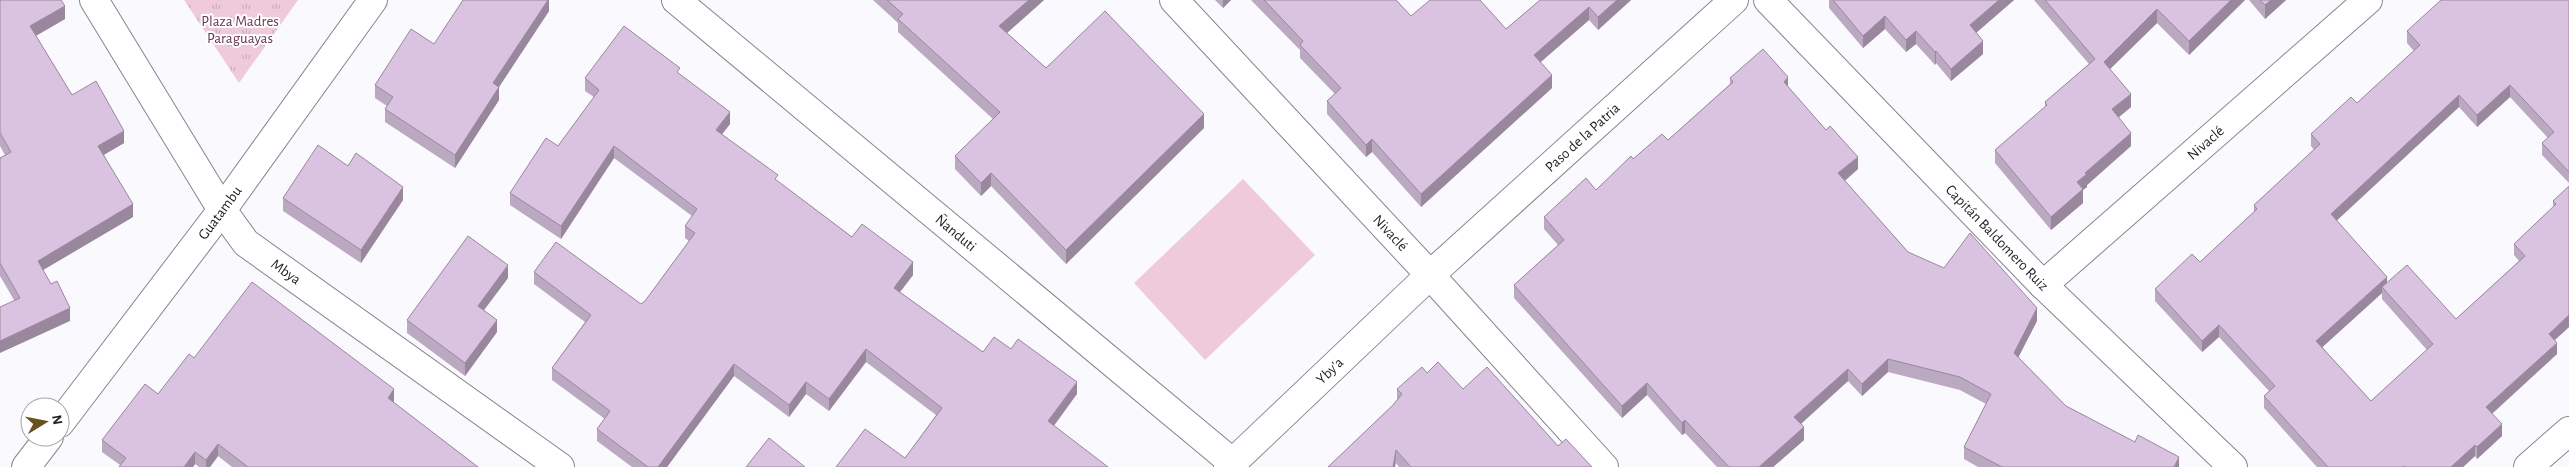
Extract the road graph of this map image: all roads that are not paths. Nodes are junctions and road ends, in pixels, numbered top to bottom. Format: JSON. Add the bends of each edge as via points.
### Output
{"nodes":[{"id":1,"x":94,"y":0,"type":"edge"},
{"id":2,"x":373,"y":0,"type":"edge"},
{"id":3,"x":676,"y":0,"type":"edge"},
{"id":4,"x":1174,"y":0,"type":"edge"},
{"id":5,"x":1734,"y":0,"type":"edge"},
{"id":6,"x":1768,"y":0,"type":"edge"},
{"id":7,"x":2368,"y":0,"type":"edge"},
{"id":8,"x":222,"y":210,"type":"junction"},
{"id":9,"x":1430,"y":275,"type":"junction"},
{"id":10,"x":2043,"y":285,"type":"junction"},
{"id":11,"x":70,"y":410,"type":"edge"},
{"id":12,"x":2569,"y":432,"type":"edge"},
{"id":13,"x":41,"y":447,"type":"edge"},
{"id":14,"x":1231,"y":466,"type":"edge"},
{"id":15,"x":26,"y":467,"type":"edge"},
{"id":16,"x":560,"y":467,"type":"edge"},
{"id":17,"x":1604,"y":467,"type":"edge"},
{"id":18,"x":2233,"y":467,"type":"edge"},
{"id":19,"x":2528,"y":467,"type":"edge"}],
"edges":[{"from":1,"to":8,"type":"street","name":"Mbya"},
{"from":2,"to":8,"type":"street","name":"Guatambu"},
{"from":3,"to":14,"type":"street","name":"Ñanduti"},
{"from":4,"to":9,"type":"street","name":"Nivaclé"},
{"from":5,"to":9,"type":"street","name":"Paso de la Patria"},
{"from":6,"to":10,"type":"street","name":"Capitán Baldomero Ruiz"},
{"from":7,"to":10,"type":"street","name":"Nivaclé"},
{"from":8,"to":11,"type":"street","name":"Guatambu"},
{"from":8,"to":16,"type":"street","name":"Mbya","via":[[246,243]]},
{"from":9,"to":14,"type":"street","name":"Yby'a"},
{"from":9,"to":17,"type":"street","name":"Nivaclé"},
{"from":10,"to":18,"type":"street","name":"Capitán Baldomero Ruiz"},
{"from":12,"to":19,"type":"street"},
{"from":13,"to":15,"type":"street"}]}
